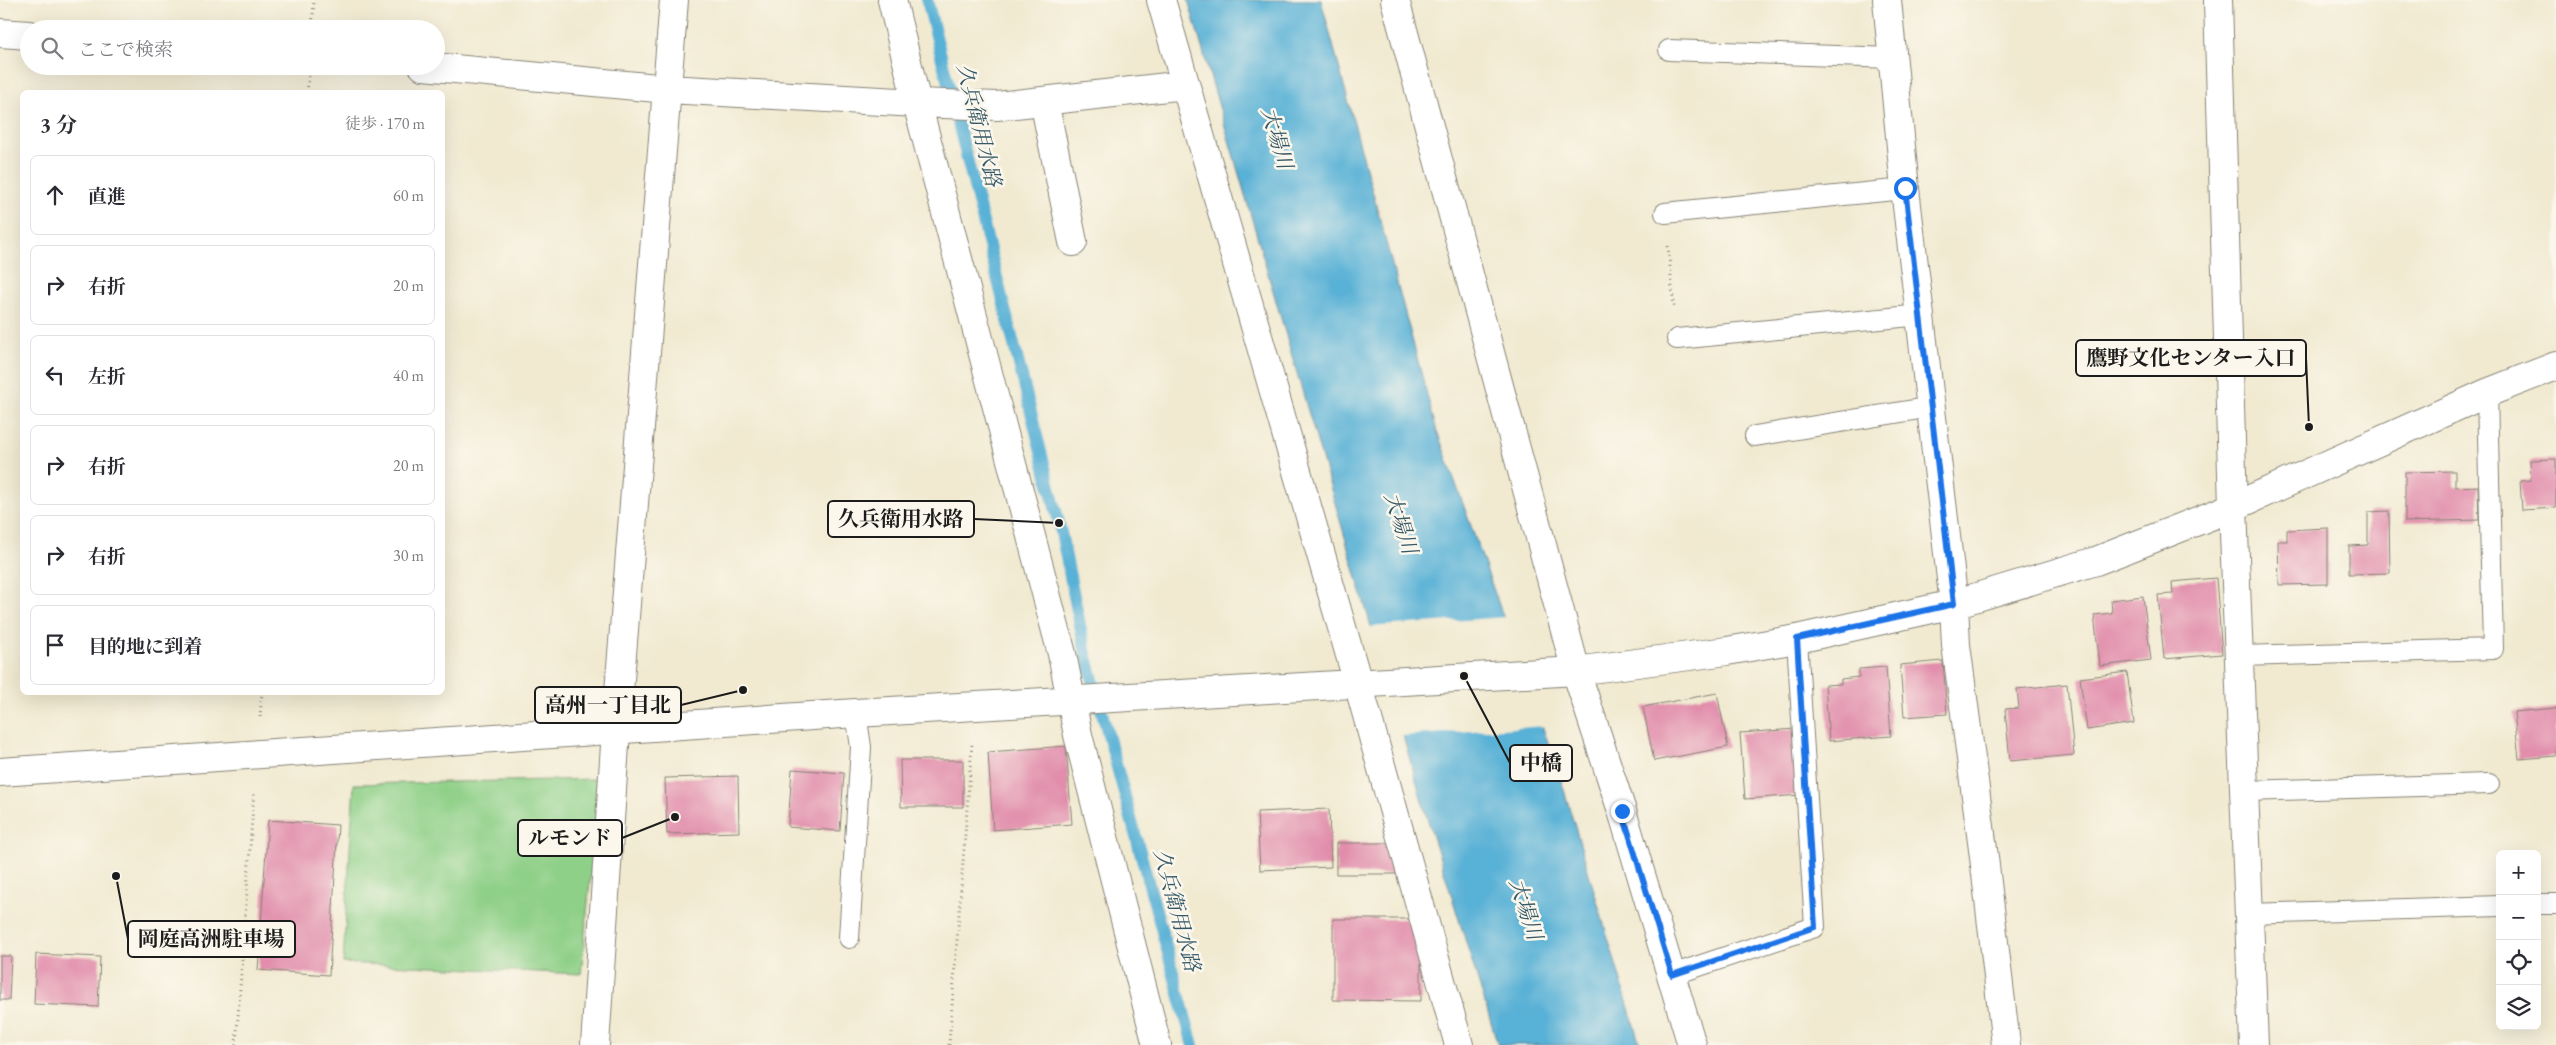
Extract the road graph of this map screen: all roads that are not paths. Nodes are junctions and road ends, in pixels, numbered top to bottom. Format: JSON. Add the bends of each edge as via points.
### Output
{"nodes":[{"id":1,"x":674,"y":0,"type":"edge"},
{"id":2,"x":892,"y":0,"type":"edge"},
{"id":3,"x":1160,"y":0,"type":"edge"},
{"id":4,"x":1395,"y":0,"type":"edge"},
{"id":5,"x":1887,"y":0,"type":"edge"},
{"id":6,"x":2218,"y":0,"type":"edge"},
{"id":7,"x":0,"y":33,"type":"edge"},
{"id":8,"x":20,"y":34,"type":"edge"},
{"id":9,"x":1669,"y":50,"type":"dead end"},
{"id":10,"x":1893,"y":58,"type":"junction"},
{"id":11,"x":445,"y":68,"type":"edge"},
{"id":12,"x":1185,"y":85,"type":"junction"},
{"id":13,"x":668,"y":89,"type":"junction"},
{"id":14,"x":1044,"y":101,"type":"junction"},
{"id":15,"x":917,"y":103,"type":"junction"},
{"id":16,"x":1905,"y":188,"type":"junction"},
{"id":17,"x":1665,"y":213,"type":"road end"},
{"id":18,"x":1073,"y":242,"type":"dead end"},
{"id":19,"x":1921,"y":315,"type":"junction"},
{"id":20,"x":1676,"y":339,"type":"road end"},
{"id":21,"x":2556,"y":366,"type":"edge"},
{"id":22,"x":2487,"y":393,"type":"junction"},
{"id":23,"x":1932,"y":408,"type":"junction"},
{"id":24,"x":1756,"y":436,"type":"dead end"},
{"id":25,"x":2233,"y":507,"type":"junction"},
{"id":26,"x":1954,"y":604,"type":"junction"},
{"id":27,"x":1797,"y":639,"type":"junction"},
{"id":28,"x":2240,"y":656,"type":"junction"},
{"id":29,"x":1565,"y":672,"type":"junction"},
{"id":30,"x":1368,"y":682,"type":"junction"},
{"id":31,"x":1070,"y":702,"type":"junction"},
{"id":32,"x":856,"y":713,"type":"junction"},
{"id":33,"x":616,"y":730,"type":"junction"},
{"id":34,"x":0,"y":772,"type":"edge"},
{"id":35,"x":2489,"y":784,"type":"dead end"},
{"id":36,"x":2246,"y":792,"type":"junction"},
{"id":37,"x":2541,"y":904,"type":"edge"},
{"id":38,"x":2556,"y":904,"type":"edge"},
{"id":39,"x":2496,"y":906,"type":"edge"},
{"id":40,"x":2250,"y":914,"type":"junction"},
{"id":41,"x":849,"y":938,"type":"dead end"},
{"id":42,"x":1672,"y":975,"type":"junction"},
{"id":43,"x":594,"y":1045,"type":"edge"},
{"id":44,"x":1157,"y":1045,"type":"edge"},
{"id":45,"x":1459,"y":1045,"type":"edge"},
{"id":46,"x":1692,"y":1045,"type":"edge"},
{"id":47,"x":2006,"y":1045,"type":"edge"},
{"id":48,"x":2254,"y":1045,"type":"edge"}],
"edges":[{"from":1,"to":13,"type":"street"},
{"from":2,"to":15,"type":"street"},
{"from":3,"to":12,"type":"street"},
{"from":4,"to":29,"type":"street"},
{"from":5,"to":10,"type":"street"},
{"from":6,"to":25,"type":"street"},
{"from":7,"to":8,"type":"street"},
{"from":9,"to":10,"type":"lane"},
{"from":10,"to":16,"type":"street"},
{"from":11,"to":13,"type":"street"},
{"from":12,"to":14,"type":"street"},
{"from":12,"to":30,"type":"street"},
{"from":13,"to":15,"type":"street"},
{"from":13,"to":33,"type":"street"},
{"from":14,"to":15,"type":"street","via":[[997,106]]},
{"from":14,"to":18,"type":"street"},
{"from":15,"to":31,"type":"street","via":[[1062,654]]},
{"from":16,"to":17,"type":"lane"},
{"from":16,"to":19,"type":"street"},
{"from":19,"to":20,"type":"lane"},
{"from":19,"to":23,"type":"street"},
{"from":21,"to":22,"type":"street"},
{"from":22,"to":25,"type":"street"},
{"from":22,"to":28,"type":"lane","via":[[2493,650]]},
{"from":23,"to":24,"type":"lane"},
{"from":23,"to":26,"type":"street"},
{"from":25,"to":26,"type":"street","via":[[2096,561]]},
{"from":25,"to":28,"type":"street"},
{"from":26,"to":27,"type":"street"},
{"from":26,"to":47,"type":"street","via":[[1956,645]]},
{"from":27,"to":29,"type":"street","via":[[1658,662]]},
{"from":27,"to":42,"type":"lane","via":[[1815,927]]},
{"from":28,"to":36,"type":"street"},
{"from":29,"to":30,"type":"street"},
{"from":29,"to":42,"type":"street","via":[[1622,811]]},
{"from":30,"to":31,"type":"street"},
{"from":30,"to":45,"type":"street"},
{"from":31,"to":32,"type":"street"},
{"from":31,"to":44,"type":"street"},
{"from":32,"to":33,"type":"street"},
{"from":32,"to":41,"type":"lane","via":[[861,747]]},
{"from":33,"to":34,"type":"street"},
{"from":33,"to":43,"type":"street"},
{"from":35,"to":36,"type":"lane"},
{"from":36,"to":40,"type":"street"},
{"from":37,"to":38,"type":"lane"},
{"from":39,"to":40,"type":"lane"},
{"from":40,"to":48,"type":"street"},
{"from":42,"to":46,"type":"street"}]}
